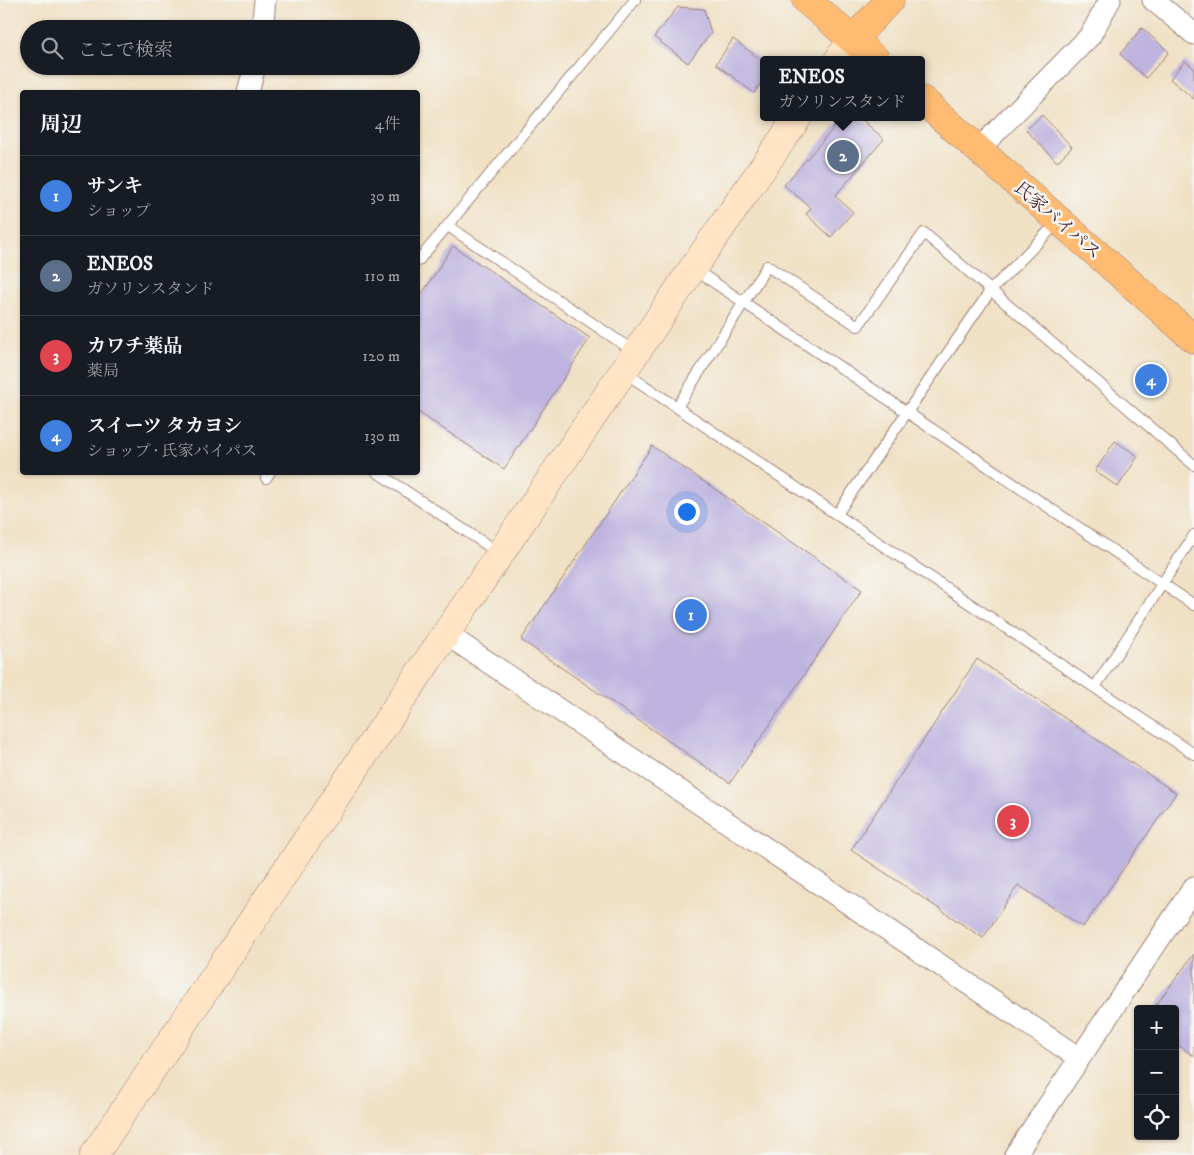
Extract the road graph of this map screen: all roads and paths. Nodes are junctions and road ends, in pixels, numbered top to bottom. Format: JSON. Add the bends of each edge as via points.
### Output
{"nodes":[{"id":1,"x":265,"y":0,"type":"edge"},
{"id":2,"x":635,"y":0,"type":"edge"},
{"id":3,"x":806,"y":0,"type":"edge"},
{"id":4,"x":890,"y":0,"type":"edge"},
{"id":5,"x":1110,"y":0,"type":"edge"},
{"id":6,"x":1153,"y":0,"type":"edge"},
{"id":7,"x":263,"y":20,"type":"edge"},
{"id":8,"x":1194,"y":34,"type":"edge"},
{"id":9,"x":845,"y":49,"type":"edge"},
{"id":10,"x":865,"y":56,"type":"edge"},
{"id":11,"x":253,"y":75,"type":"edge"},
{"id":12,"x":249,"y":90,"type":"edge"},
{"id":13,"x":925,"y":103,"type":"edge"},
{"id":14,"x":795,"y":121,"type":"edge"},
{"id":15,"x":978,"y":150,"type":"junction"},
{"id":16,"x":1059,"y":221,"type":"junction"},
{"id":17,"x":448,"y":226,"type":"junction"},
{"id":18,"x":420,"y":260,"type":"edge"},
{"id":19,"x":693,"y":268,"type":"junction"},
{"id":20,"x":992,"y":290,"type":"junction"},
{"id":21,"x":744,"y":303,"type":"junction"},
{"id":22,"x":1194,"y":339,"type":"edge"},
{"id":23,"x":630,"y":362,"type":"junction"},
{"id":24,"x":677,"y":407,"type":"junction"},
{"id":25,"x":907,"y":412,"type":"junction"},
{"id":26,"x":1194,"y":465,"type":"edge"},
{"id":27,"x":382,"y":475,"type":"edge"},
{"id":28,"x":837,"y":514,"type":"junction"},
{"id":29,"x":1194,"y":534,"type":"edge"},
{"id":30,"x":500,"y":554,"type":"junction"},
{"id":31,"x":1162,"y":584,"type":"junction"},
{"id":32,"x":1194,"y":605,"type":"edge"},
{"id":33,"x":446,"y":634,"type":"junction"},
{"id":34,"x":1095,"y":687,"type":"junction"},
{"id":35,"x":1194,"y":753,"type":"edge"},
{"id":36,"x":1194,"y":887,"type":"edge"},
{"id":37,"x":1079,"y":1058,"type":"junction"},
{"id":38,"x":94,"y":1155,"type":"edge"},
{"id":39,"x":1015,"y":1155,"type":"edge"}],
"edges":[{"from":1,"to":7,"type":"street"},
{"from":2,"to":17,"type":"lane"},
{"from":3,"to":9,"type":"main road"},
{"from":4,"to":9,"type":"main road"},
{"from":5,"to":15,"type":"street","via":[[1090,36]]},
{"from":6,"to":8,"type":"street"},
{"from":9,"to":10,"type":"main road"},
{"from":11,"to":12,"type":"street"},
{"from":13,"to":15,"type":"main road","name":"氏家バイパス"},
{"from":14,"to":19,"type":"street"},
{"from":15,"to":16,"type":"main road","name":"氏家バイパス"},
{"from":16,"to":20,"type":"lane"},
{"from":16,"to":22,"type":"main road","name":"氏家バイパス"},
{"from":17,"to":18,"type":"lane"},
{"from":17,"to":23,"type":"lane"},
{"from":19,"to":21,"type":"lane"},
{"from":19,"to":23,"type":"street"},
{"from":20,"to":21,"type":"lane","via":[[924,233],[858,326],[767,266]]},
{"from":20,"to":25,"type":"lane"},
{"from":20,"to":26,"type":"lane"},
{"from":21,"to":24,"type":"lane"},
{"from":21,"to":25,"type":"lane"},
{"from":23,"to":24,"type":"lane"},
{"from":23,"to":30,"type":"street"},
{"from":24,"to":28,"type":"lane"},
{"from":25,"to":28,"type":"lane"},
{"from":25,"to":31,"type":"lane"},
{"from":27,"to":30,"type":"lane"},
{"from":28,"to":34,"type":"lane"},
{"from":29,"to":31,"type":"lane"},
{"from":30,"to":33,"type":"street"},
{"from":31,"to":32,"type":"lane"},
{"from":31,"to":34,"type":"lane"},
{"from":33,"to":37,"type":"street"},
{"from":33,"to":38,"type":"street"},
{"from":34,"to":35,"type":"lane"},
{"from":36,"to":37,"type":"street"},
{"from":37,"to":39,"type":"street"}]}
